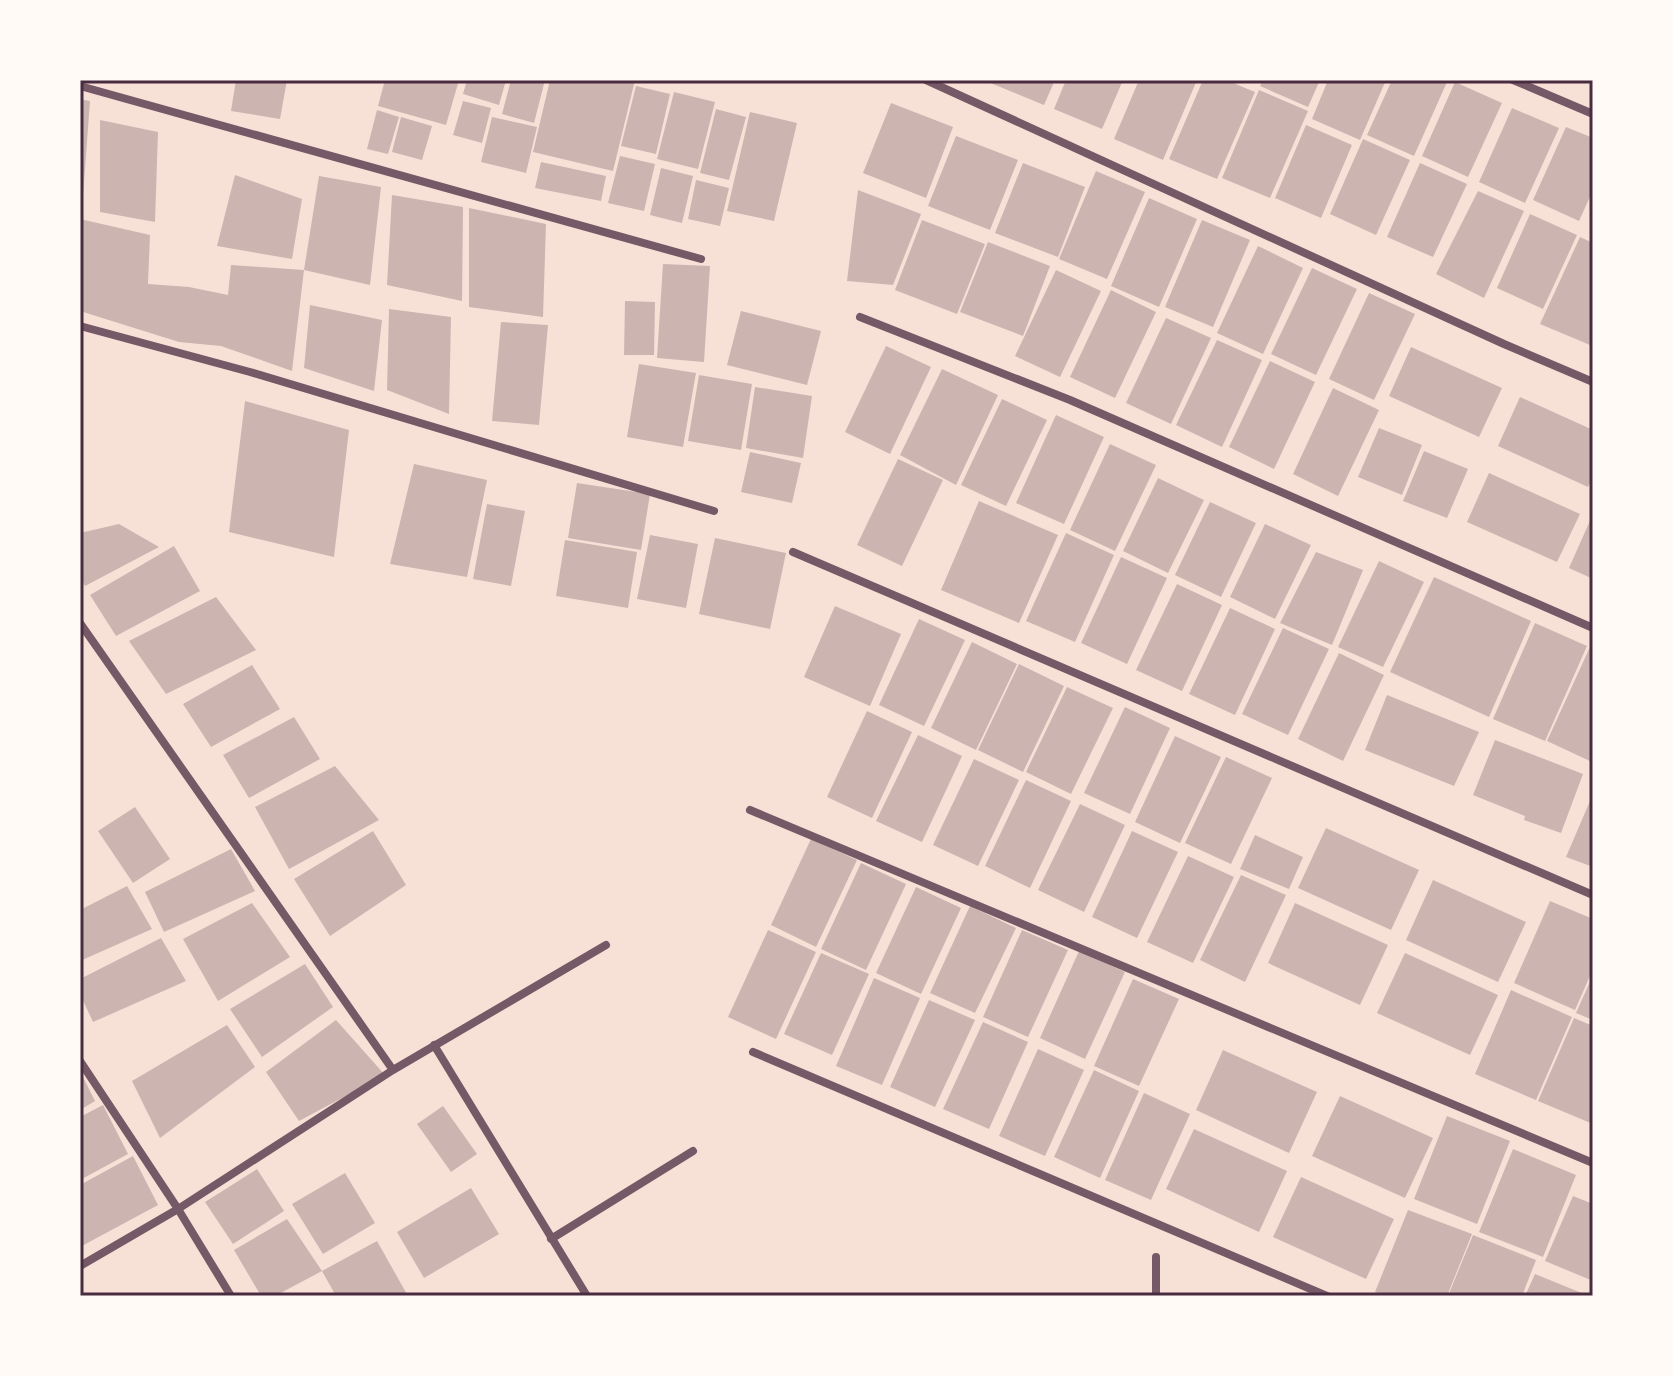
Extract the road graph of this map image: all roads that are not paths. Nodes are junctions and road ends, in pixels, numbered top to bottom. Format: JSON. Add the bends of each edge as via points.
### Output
{"nodes":[{"id":1,"x":926,"y":80,"type":"edge"},
{"id":2,"x":1513,"y":80,"type":"edge"},
{"id":3,"x":80,"y":86,"type":"edge"},
{"id":4,"x":1593,"y":114,"type":"edge"},
{"id":5,"x":701,"y":259,"type":"dead end"},
{"id":6,"x":860,"y":317,"type":"dead end"},
{"id":7,"x":80,"y":326,"type":"edge"},
{"id":8,"x":1593,"y":382,"type":"edge"},
{"id":9,"x":714,"y":511,"type":"dead end"},
{"id":10,"x":793,"y":552,"type":"dead end"},
{"id":11,"x":80,"y":623,"type":"edge"},
{"id":12,"x":1593,"y":628,"type":"edge"},
{"id":13,"x":750,"y":810,"type":"dead end"},
{"id":14,"x":1593,"y":895,"type":"edge"},
{"id":15,"x":606,"y":945,"type":"dead end"},
{"id":16,"x":434,"y":1045,"type":"junction"},
{"id":17,"x":753,"y":1052,"type":"dead end"},
{"id":18,"x":80,"y":1061,"type":"edge"},
{"id":19,"x":393,"y":1070,"type":"junction"},
{"id":20,"x":693,"y":1151,"type":"dead end"},
{"id":21,"x":1593,"y":1163,"type":"edge"},
{"id":22,"x":178,"y":1209,"type":"junction"},
{"id":23,"x":551,"y":1239,"type":"junction"},
{"id":24,"x":1156,"y":1257,"type":"dead end"},
{"id":25,"x":80,"y":1266,"type":"edge"},
{"id":26,"x":231,"y":1296,"type":"edge"},
{"id":27,"x":587,"y":1296,"type":"edge"},
{"id":28,"x":1156,"y":1296,"type":"edge"},
{"id":29,"x":1327,"y":1296,"type":"edge"}],
"edges":[{"from":1,"to":8,"type":"street"},
{"from":2,"to":4,"type":"street"},
{"from":3,"to":5,"type":"street"},
{"from":6,"to":12,"type":"street","via":[[1070,400]]},
{"from":7,"to":9,"type":"street"},
{"from":10,"to":14,"type":"street"},
{"from":11,"to":19,"type":"street"},
{"from":13,"to":21,"type":"street"},
{"from":15,"to":16,"type":"street"},
{"from":16,"to":19,"type":"street"},
{"from":16,"to":23,"type":"street"},
{"from":17,"to":29,"type":"street"},
{"from":18,"to":22,"type":"street"},
{"from":19,"to":22,"type":"street"},
{"from":20,"to":23,"type":"street"},
{"from":22,"to":25,"type":"street"},
{"from":22,"to":26,"type":"street"},
{"from":23,"to":27,"type":"street"},
{"from":24,"to":28,"type":"street"}]}
